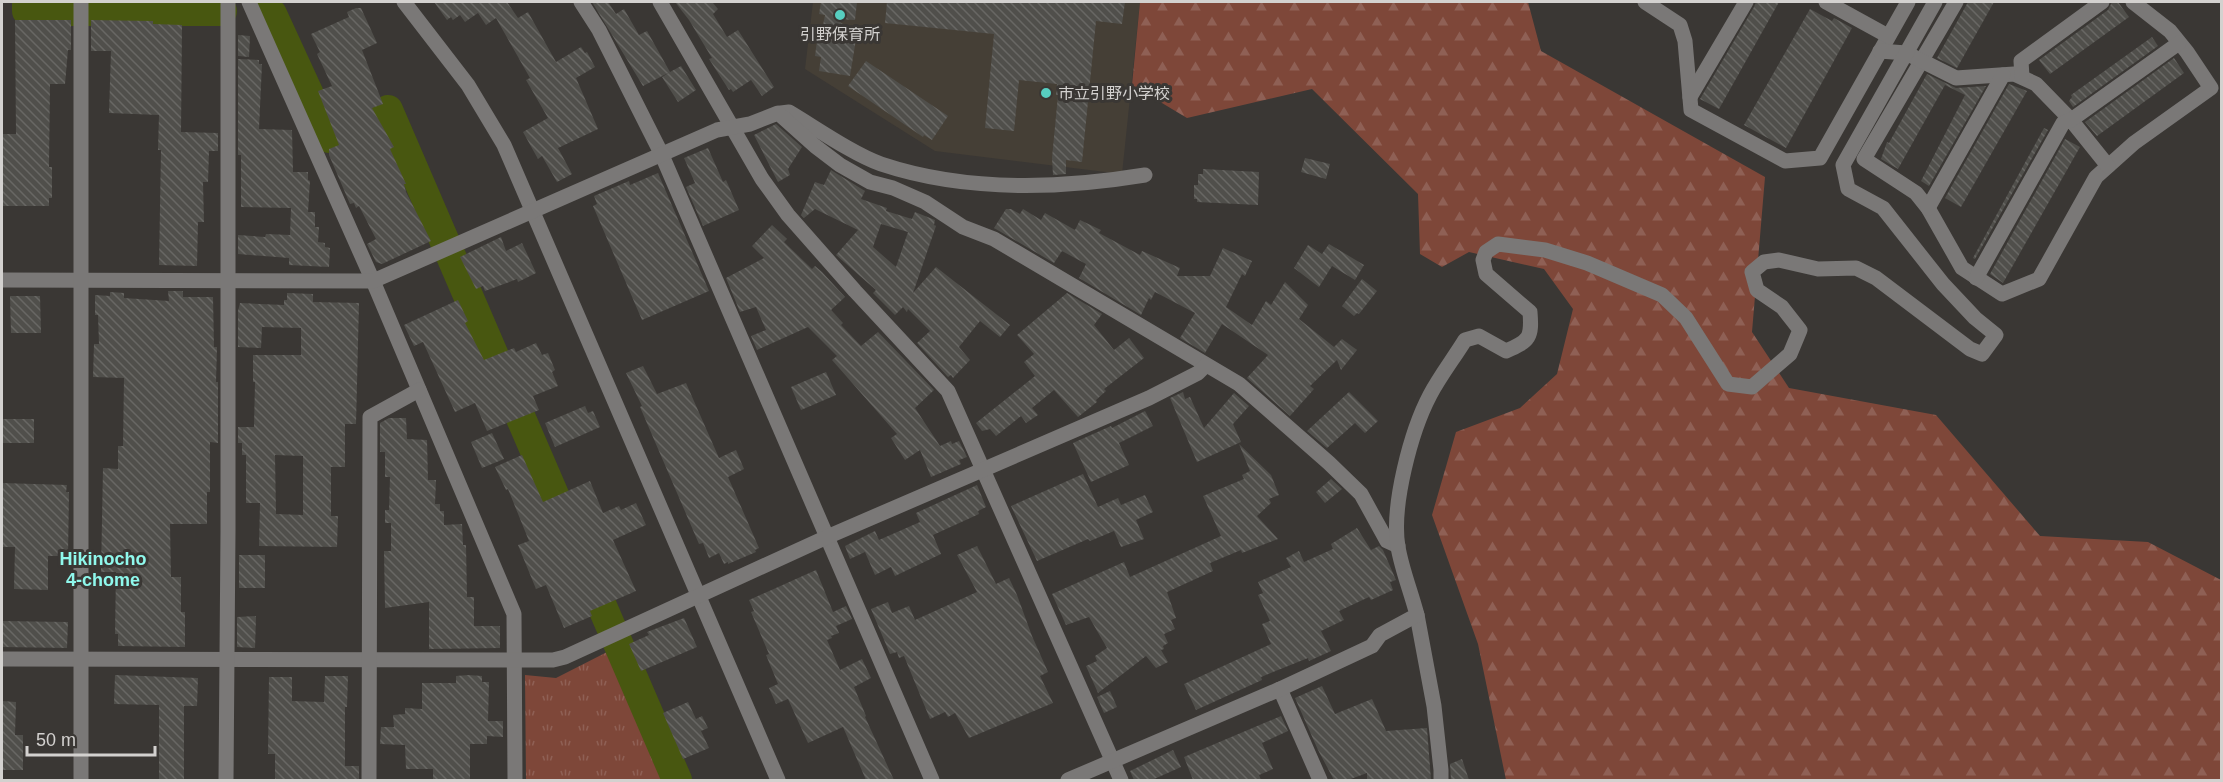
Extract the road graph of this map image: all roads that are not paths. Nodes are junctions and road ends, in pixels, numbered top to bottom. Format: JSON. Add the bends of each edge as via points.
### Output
{"nodes":[{"id":1,"x":228,"y":2,"type":"edge"},
{"id":2,"x":249,"y":2,"type":"edge"},
{"id":3,"x":404,"y":2,"type":"edge"},
{"id":4,"x":581,"y":2,"type":"edge"},
{"id":5,"x":660,"y":2,"type":"edge"},
{"id":6,"x":1746,"y":2,"type":"edge"},
{"id":7,"x":1826,"y":2,"type":"edge"},
{"id":8,"x":1908,"y":2,"type":"edge"},
{"id":9,"x":1935,"y":2,"type":"edge"},
{"id":10,"x":1956,"y":2,"type":"edge"},
{"id":11,"x":2102,"y":2,"type":"edge"},
{"id":12,"x":2133,"y":2,"type":"edge"},
{"id":13,"x":81,"y":3,"type":"edge"},
{"id":14,"x":1653,"y":4,"type":"edge"},
{"id":15,"x":1888,"y":36,"type":"junction"},
{"id":16,"x":2180,"y":42,"type":"junction"},
{"id":17,"x":1880,"y":51,"type":"junction"},
{"id":18,"x":1906,"y":53,"type":"junction"},
{"id":19,"x":1922,"y":61,"type":"junction"},
{"id":20,"x":2003,"y":75,"type":"junction"},
{"id":21,"x":2022,"y":77,"type":"junction"},
{"id":22,"x":1690,"y":97,"type":"junction"},
{"id":23,"x":778,"y":113,"type":"junction"},
{"id":24,"x":2071,"y":120,"type":"junction"},
{"id":25,"x":733,"y":128,"type":"junction"},
{"id":26,"x":661,"y":153,"type":"junction"},
{"id":27,"x":2108,"y":166,"type":"junction"},
{"id":28,"x":1145,"y":175,"type":"dead end"},
{"id":29,"x":1928,"y":208,"type":"junction"},
{"id":30,"x":533,"y":210,"type":"junction"},
{"id":31,"x":1976,"y":278,"type":"junction"},
{"id":32,"x":80,"y":279,"type":"junction"},
{"id":33,"x":2,"y":280,"type":"edge"},
{"id":34,"x":228,"y":280,"type":"junction"},
{"id":35,"x":373,"y":281,"type":"junction"},
{"id":36,"x":1206,"y":365,"type":"junction"},
{"id":37,"x":419,"y":390,"type":"junction"},
{"id":38,"x":984,"y":471,"type":"junction"},
{"id":39,"x":827,"y":537,"type":"junction"},
{"id":40,"x":1398,"y":546,"type":"junction"},
{"id":41,"x":697,"y":595,"type":"junction"},
{"id":42,"x":1417,"y":615,"type":"junction"},
{"id":43,"x":369,"y":658,"type":"junction"},
{"id":44,"x":2,"y":659,"type":"edge"},
{"id":45,"x":226,"y":659,"type":"junction"},
{"id":46,"x":515,"y":659,"type":"junction"},
{"id":47,"x":81,"y":660,"type":"junction"},
{"id":48,"x":1280,"y":689,"type":"junction"},
{"id":49,"x":1112,"y":762,"type":"junction"},
{"id":50,"x":81,"y":780,"type":"edge"},
{"id":51,"x":226,"y":780,"type":"edge"},
{"id":52,"x":369,"y":780,"type":"edge"},
{"id":53,"x":515,"y":780,"type":"edge"},
{"id":54,"x":778,"y":780,"type":"edge"},
{"id":55,"x":932,"y":780,"type":"edge"},
{"id":56,"x":1068,"y":780,"type":"edge"},
{"id":57,"x":1121,"y":780,"type":"edge"},
{"id":58,"x":1320,"y":780,"type":"edge"},
{"id":59,"x":1441,"y":780,"type":"edge"}],
"edges":[{"from":1,"to":34,"type":"street"},
{"from":2,"to":35,"type":"street"},
{"from":3,"to":30,"type":"street","via":[[468,85],[504,145]]},
{"from":4,"to":26,"type":"street"},
{"from":5,"to":25,"type":"street"},
{"from":6,"to":22,"type":"street"},
{"from":7,"to":15,"type":"street"},
{"from":8,"to":15,"type":"street"},
{"from":9,"to":18,"type":"street"},
{"from":10,"to":19,"type":"street"},
{"from":11,"to":21,"type":"street","via":[[2022,61]]},
{"from":12,"to":16,"type":"street"},
{"from":13,"to":32,"type":"street"},
{"from":14,"to":22,"type":"street","via":[[1680,25]]},
{"from":15,"to":17,"type":"street"},
{"from":16,"to":24,"type":"street"},
{"from":16,"to":27,"type":"street","via":[[2211,88]]},
{"from":17,"to":18,"type":"street"},
{"from":17,"to":22,"type":"street","via":[[1820,158],[1785,161],[1691,110]]},
{"from":18,"to":19,"type":"street"},
{"from":18,"to":40,"type":"street","via":[[1843,165],[1848,189],[1883,208],[1943,284],[1996,335],[1982,354],[1876,278],[1856,268],[1818,269],[1779,260],[1764,262],[1752,272],[1757,291],[1782,307],[1800,330],[1790,354],[1752,387],[1728,384],[1686,318],[1662,295],[1587,263],[1545,250],[1498,244],[1486,252],[1486,274],[1530,312],[1532,330],[1524,344],[1506,351],[1479,336],[1465,340],[1431,393],[1416,425],[1403,480]]},
{"from":19,"to":20,"type":"street","via":[[1956,78]]},
{"from":19,"to":29,"type":"street","via":[[1864,159],[1916,193]]},
{"from":20,"to":21,"type":"street"},
{"from":20,"to":29,"type":"street"},
{"from":21,"to":24,"type":"street","via":[[2036,84]]},
{"from":23,"to":25,"type":"street"},
{"from":23,"to":28,"type":"street","via":[[789,112],[880,163],[963,183],[1101,182]]},
{"from":23,"to":36,"type":"street","via":[[840,165],[870,182],[925,202],[963,227],[994,239]]},
{"from":24,"to":27,"type":"street"},
{"from":24,"to":31,"type":"street","via":[[2063,123]]},
{"from":25,"to":26,"type":"street","via":[[717,130]]},
{"from":25,"to":38,"type":"street","via":[[788,215],[948,391]]},
{"from":26,"to":30,"type":"street"},
{"from":26,"to":39,"type":"street"},
{"from":27,"to":31,"type":"street","via":[[2096,177],[2039,279],[2002,294]]},
{"from":29,"to":31,"type":"street","via":[[1962,268]]},
{"from":30,"to":35,"type":"street"},
{"from":30,"to":41,"type":"street"},
{"from":32,"to":33,"type":"street"},
{"from":32,"to":34,"type":"street"},
{"from":32,"to":47,"type":"street"},
{"from":34,"to":35,"type":"street"},
{"from":34,"to":45,"type":"street"},
{"from":35,"to":37,"type":"street"},
{"from":36,"to":38,"type":"street","via":[[1149,398]]},
{"from":36,"to":40,"type":"street","via":[[1239,384],[1329,463],[1361,494],[1387,541]]},
{"from":37,"to":43,"type":"street","via":[[370,417]]},
{"from":37,"to":46,"type":"street","via":[[514,614]]},
{"from":38,"to":39,"type":"street"},
{"from":38,"to":49,"type":"street"},
{"from":39,"to":41,"type":"street"},
{"from":39,"to":55,"type":"street"},
{"from":40,"to":42,"type":"street"},
{"from":41,"to":46,"type":"street","via":[[565,657]]},
{"from":41,"to":54,"type":"street"},
{"from":42,"to":48,"type":"street","via":[[1380,635],[1372,646]]},
{"from":42,"to":59,"type":"street","via":[[1434,706]]},
{"from":43,"to":45,"type":"street"},
{"from":43,"to":46,"type":"street"},
{"from":43,"to":52,"type":"street"},
{"from":44,"to":47,"type":"street"},
{"from":45,"to":47,"type":"street"},
{"from":45,"to":51,"type":"street"},
{"from":46,"to":53,"type":"street"},
{"from":47,"to":50,"type":"street"},
{"from":48,"to":49,"type":"street"},
{"from":48,"to":58,"type":"street"},
{"from":49,"to":56,"type":"street"},
{"from":49,"to":57,"type":"street"}]}
